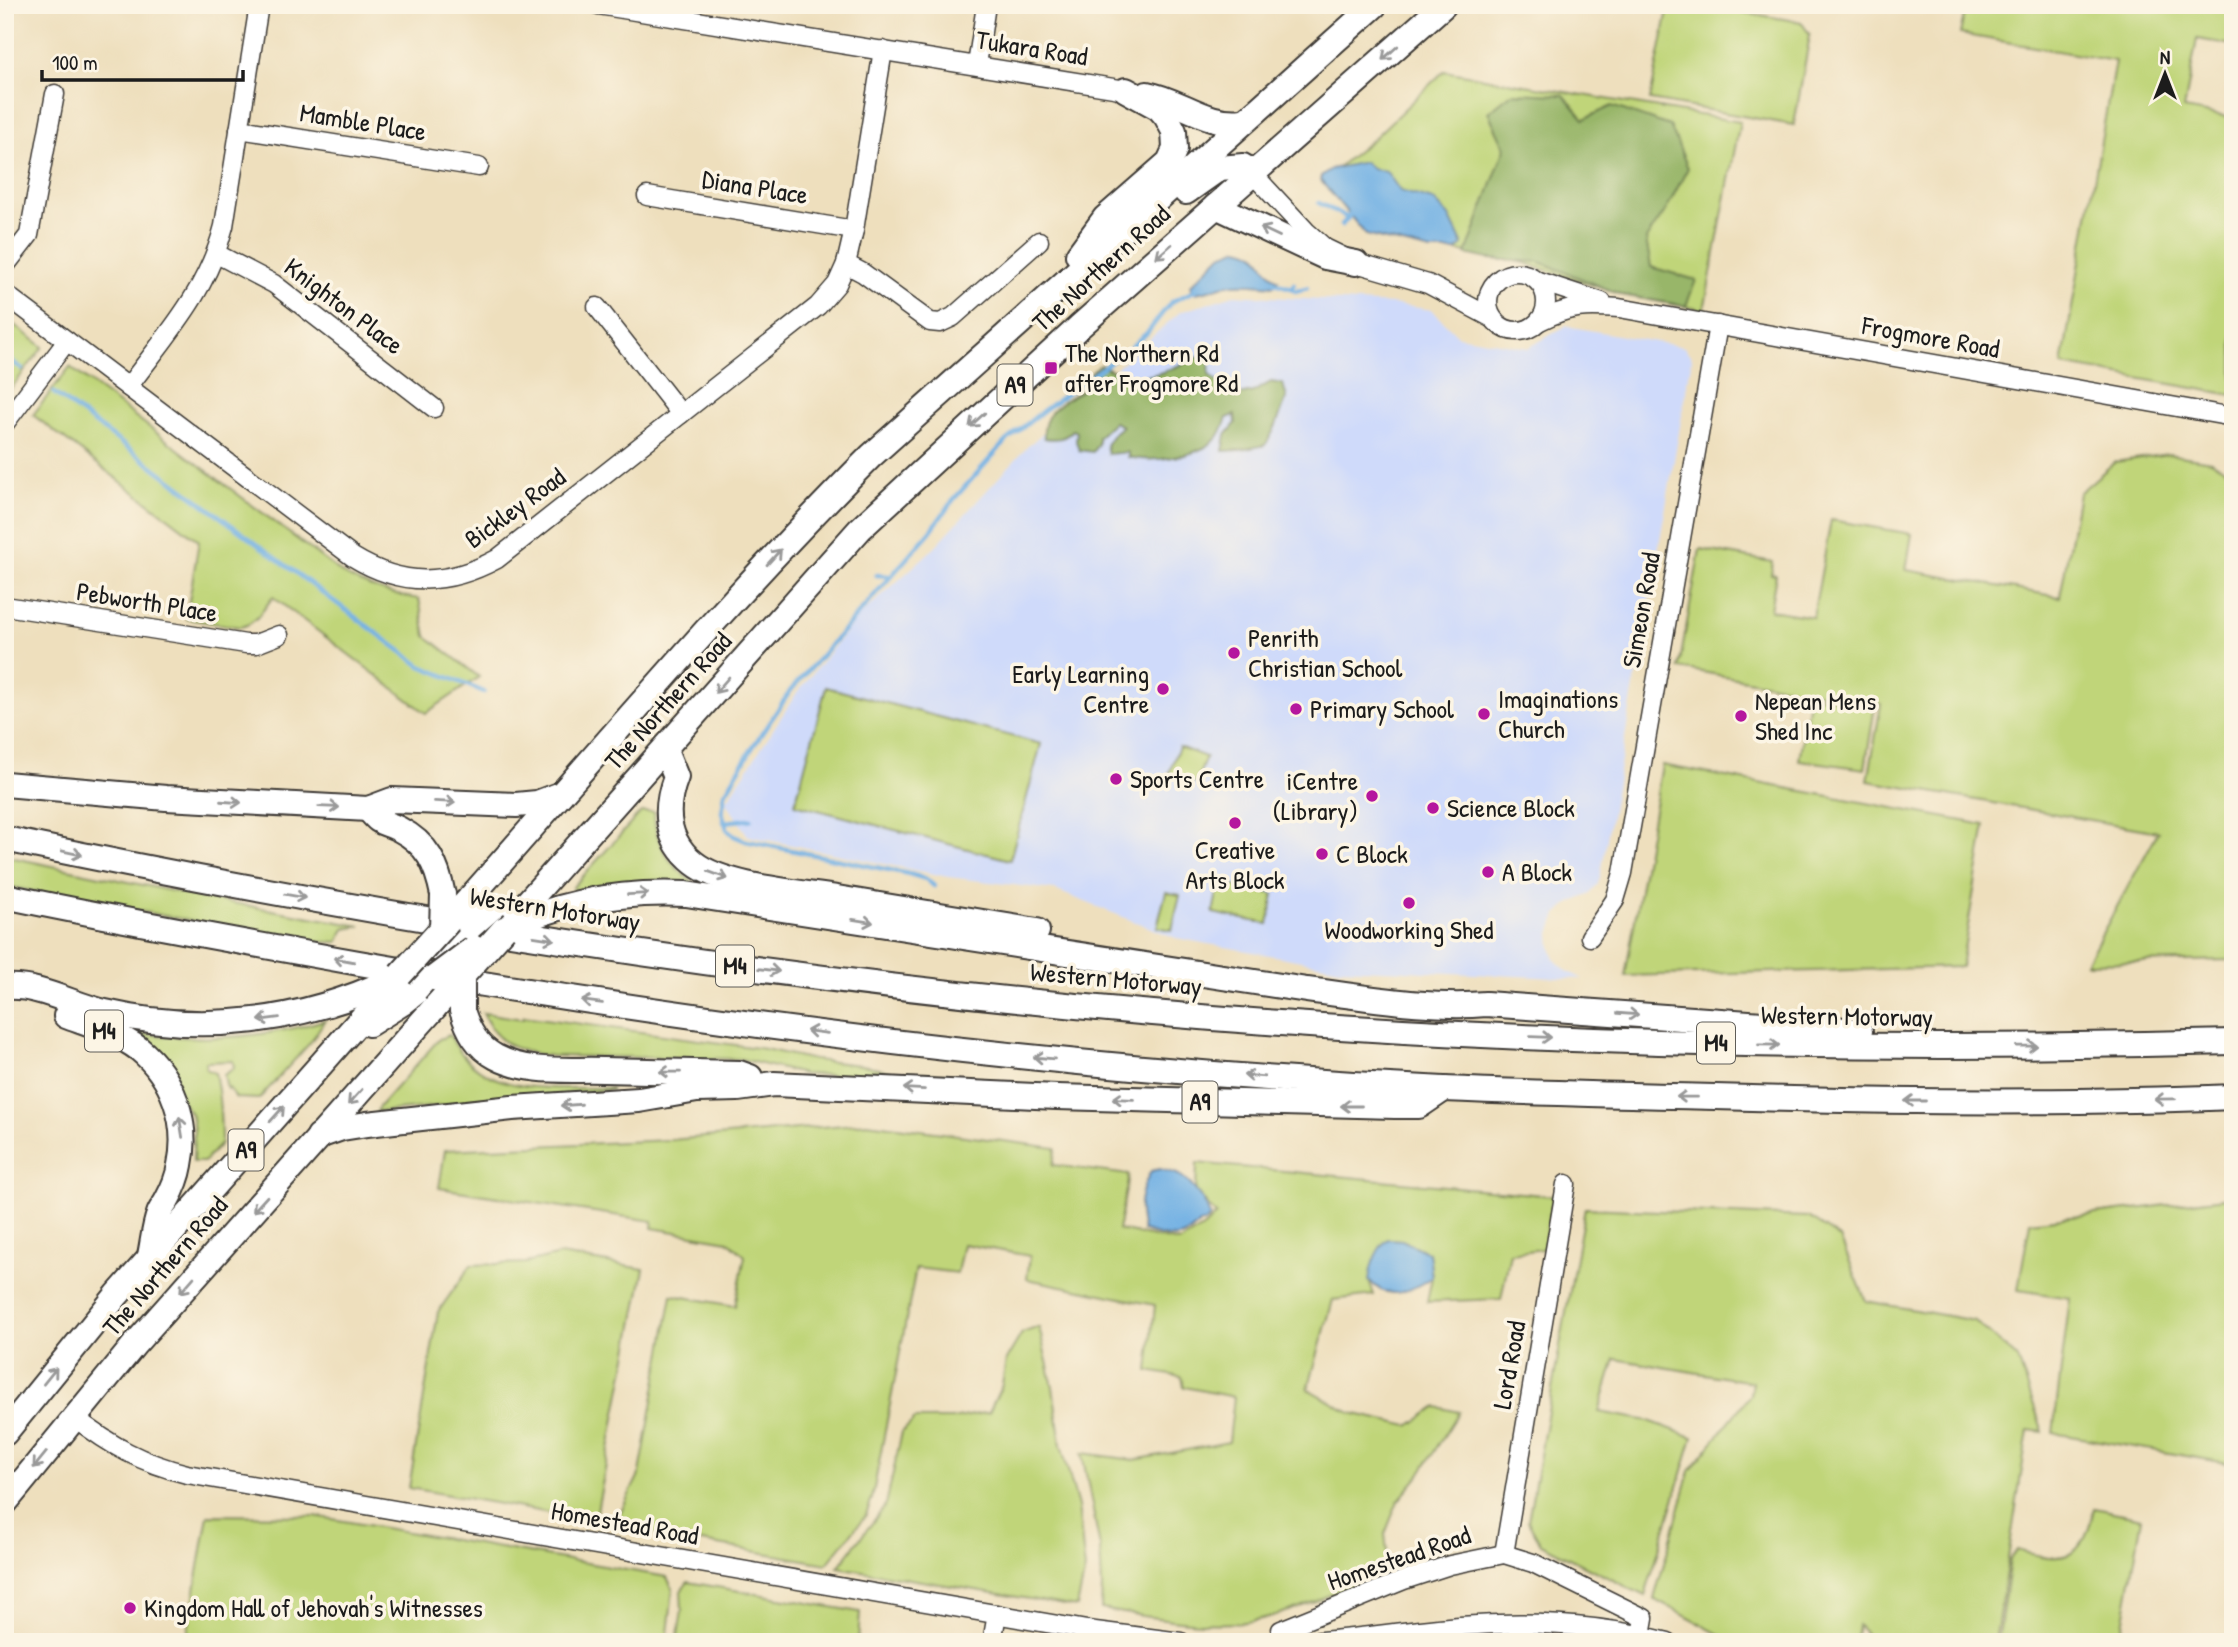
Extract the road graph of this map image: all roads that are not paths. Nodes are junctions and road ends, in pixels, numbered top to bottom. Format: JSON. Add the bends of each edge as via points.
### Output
{"nodes":[{"id":1,"x":259,"y":5,"type":"edge"},
{"id":2,"x":598,"y":5,"type":"edge"},
{"id":3,"x":986,"y":5,"type":"edge"},
{"id":4,"x":1375,"y":5,"type":"edge"},
{"id":5,"x":1444,"y":5,"type":"edge"},
{"id":6,"x":619,"y":7,"type":"edge"},
{"id":7,"x":883,"y":50,"type":"junction"},
{"id":8,"x":977,"y":65,"type":"junction"},
{"id":9,"x":1283,"y":85,"type":"junction"},
{"id":10,"x":1126,"y":90,"type":"junction"},
{"id":11,"x":55,"y":94,"type":"dead end"},
{"id":12,"x":1243,"y":121,"type":"junction"},
{"id":13,"x":239,"y":130,"type":"junction"},
{"id":14,"x":478,"y":167,"type":"dead end"},
{"id":15,"x":1253,"y":174,"type":"junction"},
{"id":16,"x":647,"y":197,"type":"dead end"},
{"id":17,"x":1216,"y":206,"type":"junction"},
{"id":18,"x":855,"y":230,"type":"junction"},
{"id":19,"x":1038,"y":241,"type":"dead end"},
{"id":20,"x":217,"y":254,"type":"junction"},
{"id":21,"x":1356,"y":263,"type":"junction"},
{"id":22,"x":846,"y":264,"type":"junction"},
{"id":23,"x":5,"y":266,"type":"edge"},
{"id":24,"x":1498,"y":279,"type":"junction"},
{"id":25,"x":1538,"y":281,"type":"junction"},
{"id":26,"x":1428,"y":285,"type":"junction"},
{"id":27,"x":5,"y":294,"type":"edge"},
{"id":28,"x":1046,"y":298,"type":"junction"},
{"id":29,"x":597,"y":307,"type":"dead end"},
{"id":30,"x":1619,"y":308,"type":"junction"},
{"id":31,"x":1492,"y":318,"type":"junction"},
{"id":32,"x":1540,"y":321,"type":"junction"},
{"id":33,"x":1718,"y":326,"type":"junction"},
{"id":34,"x":67,"y":341,"type":"junction"},
{"id":35,"x":128,"y":387,"type":"junction"},
{"id":36,"x":434,"y":408,"type":"dead end"},
{"id":37,"x":681,"y":414,"type":"junction"},
{"id":38,"x":2233,"y":417,"type":"edge"},
{"id":39,"x":5,"y":424,"type":"edge"},
{"id":40,"x":5,"y":606,"type":"edge"},
{"id":41,"x":279,"y":635,"type":"dead end"},
{"id":42,"x":665,"y":750,"type":"junction"},
{"id":43,"x":5,"y":784,"type":"edge"},
{"id":44,"x":562,"y":794,"type":"junction"},
{"id":45,"x":368,"y":809,"type":"junction"},
{"id":46,"x":5,"y":839,"type":"edge"},
{"id":47,"x":545,"y":882,"type":"junction"},
{"id":48,"x":5,"y":896,"type":"edge"},
{"id":49,"x":482,"y":901,"type":"junction"},
{"id":50,"x":470,"y":927,"type":"junction"},
{"id":51,"x":504,"y":929,"type":"junction"},
{"id":52,"x":1590,"y":937,"type":"dead end"},
{"id":53,"x":441,"y":939,"type":"junction"},
{"id":54,"x":463,"y":966,"type":"junction"},
{"id":55,"x":434,"y":978,"type":"junction"},
{"id":56,"x":6,"y":987,"type":"edge"},
{"id":57,"x":400,"y":1001,"type":"junction"},
{"id":58,"x":1486,"y":1004,"type":"junction"},
{"id":59,"x":2233,"y":1042,"type":"edge"},
{"id":60,"x":1959,"y":1047,"type":"junction"},
{"id":61,"x":774,"y":1084,"type":"junction"},
{"id":62,"x":1444,"y":1089,"type":"junction"},
{"id":63,"x":2233,"y":1097,"type":"edge"},
{"id":64,"x":319,"y":1136,"type":"junction"},
{"id":65,"x":1566,"y":1184,"type":"dead end"},
{"id":66,"x":150,"y":1257,"type":"junction"},
{"id":67,"x":74,"y":1417,"type":"junction"},
{"id":68,"x":5,"y":1433,"type":"edge"},
{"id":69,"x":5,"y":1503,"type":"edge"},
{"id":70,"x":1504,"y":1554,"type":"junction"},
{"id":71,"x":997,"y":1614,"type":"junction"},
{"id":72,"x":1641,"y":1634,"type":"junction"},
{"id":73,"x":992,"y":1642,"type":"edge"},
{"id":74,"x":1181,"y":1642,"type":"edge"},
{"id":75,"x":1281,"y":1642,"type":"edge"},
{"id":76,"x":1310,"y":1642,"type":"edge"},
{"id":77,"x":1668,"y":1642,"type":"edge"}],
"edges":[{"from":1,"to":13,"type":"street"},
{"from":2,"to":6,"type":"street","name":"Tukara Road"},
{"from":3,"to":8,"type":"street"},
{"from":4,"to":9,"type":"highway","name":"The Northern Road","number":"A9"},
{"from":5,"to":15,"type":"highway","name":"The Northern Road","number":"A9","one_way":true},
{"from":6,"to":7,"type":"street","name":"Tukara Road"},
{"from":7,"to":8,"type":"street","name":"Tukara Road"},
{"from":7,"to":18,"type":"street","name":"Bickley Road"},
{"from":8,"to":10,"type":"street","name":"Tukara Road"},
{"from":9,"to":12,"type":"highway","name":"The Northern Road","number":"A9"},
{"from":9,"to":15,"type":"highway","via":[[1250,131],[1246,154]]},
{"from":10,"to":12,"type":"highway","via":[[1160,96],[1216,121]]},
{"from":10,"to":28,"type":"highway","via":[[1166,116],[1174,131],[1175,149],[1169,162],[1105,218]]},
{"from":11,"to":23,"type":"street","via":[[29,235]]},
{"from":12,"to":28,"type":"highway","name":"The Northern Road","number":"A9"},
{"from":13,"to":14,"type":"street","name":"Mamble Place"},
{"from":13,"to":20,"type":"street"},
{"from":15,"to":17,"type":"highway","name":"The Northern Road","number":"A9"},
{"from":15,"to":21,"type":"street","via":[[1314,239]]},
{"from":15,"to":28,"type":"highway","via":[[1237,165],[1212,172],[1116,253]]},
{"from":16,"to":18,"type":"street","name":"Diana Place"},
{"from":21,"to":17,"type":"highway","one_way":true,"via":[[1325,257]]},
{"from":17,"to":42,"type":"highway","name":"The Northern Road","number":"A9","one_way":true,"via":[[860,529]]},
{"from":18,"to":22,"type":"street","name":"Bickley Road"},
{"from":19,"to":22,"type":"street","via":[[953,317],[940,323],[925,319]]},
{"from":20,"to":35,"type":"street","via":[[196,295]]},
{"from":20,"to":36,"type":"street","name":"Knighton Place","via":[[274,284]]},
{"from":21,"to":26,"type":"street"},
{"from":22,"to":37,"type":"street","name":"Bickley Road","via":[[833,290],[818,306]]},
{"from":24,"to":25,"type":"street","via":[[1518,272]]},
{"from":24,"to":26,"type":"street","via":[[1469,290]]},
{"from":24,"to":31,"type":"street","via":[[1489,291]]},
{"from":25,"to":30,"type":"street","name":"Frogmore Road"},
{"from":25,"to":32,"type":"street","via":[[1547,301]]},
{"from":26,"to":31,"type":"street"},
{"from":27,"to":34,"type":"street","name":"Bickley Road"},
{"from":44,"to":28,"type":"highway","name":"The Northern Road","number":"A9","one_way":true,"via":[[815,512]]},
{"from":29,"to":37,"type":"street"},
{"from":30,"to":32,"type":"street","name":"Frogmore Road","via":[[1577,307]]},
{"from":30,"to":33,"type":"street","name":"Frogmore Road"},
{"from":31,"to":32,"type":"street","via":[[1515,331]]},
{"from":33,"to":38,"type":"street","name":"Frogmore Road"},
{"from":33,"to":52,"type":"street","name":"Simeon Road","via":[[1623,873],[1615,900]]},
{"from":34,"to":35,"type":"street","name":"Bickley Road"},
{"from":34,"to":39,"type":"street"},
{"from":35,"to":37,"type":"street","name":"Bickley Road","via":[[353,557],[380,572],[422,580],[465,573],[497,559]]},
{"from":40,"to":41,"type":"street","name":"Pebworth Place","via":[[246,644]]},
{"from":42,"to":47,"type":"highway","name":"The Northern Road","number":"A9"},
{"from":42,"to":58,"type":"highway","number":"M4","one_way":true,"via":[[676,777],[668,805],[673,834],[693,863],[722,877]]},
{"from":43,"to":45,"type":"highway","one_way":true},
{"from":45,"to":44,"type":"highway","one_way":true,"via":[[393,800],[516,805]]},
{"from":44,"to":49,"type":"highway","name":"The Northern Road","number":"A9","via":[[512,851]]},
{"from":45,"to":53,"type":"highway","bridge":true,"via":[[380,823],[400,829],[427,849],[443,895]]},
{"from":46,"to":60,"type":"highway","name":"Western Motorway","number":"M4","one_way":true,"via":[[400,915],[924,990],[1139,1012],[1473,1034]]},
{"from":47,"to":49,"type":"highway"},
{"from":47,"to":51,"type":"highway","name":"The Northern Road","number":"A9"},
{"from":62,"to":48,"type":"highway","number":"M4","one_way":true,"via":[[997,1053],[662,1012],[270,947]]},
{"from":49,"to":50,"type":"highway","bridge":true},
{"from":49,"to":53,"type":"highway","name":"The Northern Road","number":"A9","bridge":true},
{"from":50,"to":53,"type":"highway"},
{"from":50,"to":54,"type":"highway"},
{"from":51,"to":54,"type":"highway","name":"The Northern Road","number":"A9","bridge":true},
{"from":51,"to":58,"type":"highway","one_way":true,"via":[[547,911],[610,896],[686,894],[1307,990],[1464,1006]]},
{"from":53,"to":55,"type":"highway"},
{"from":53,"to":57,"type":"highway","name":"The Northern Road","number":"A9","bridge":true,"via":[[400,975]]},
{"from":54,"to":55,"type":"highway","bridge":true},
{"from":54,"to":57,"type":"highway","name":"The Northern Road","number":"A9","bridge":true},
{"from":61,"to":54,"type":"highway","one_way":true,"bridge":true,"via":[[739,1073],[514,1065],[495,1057],[471,1034],[462,1010]]},
{"from":55,"to":57,"type":"highway"},
{"from":57,"to":56,"type":"highway","number":"M4","one_way":true,"via":[[331,1004],[231,1023],[179,1023],[104,1012],[23,986]]},
{"from":66,"to":56,"type":"highway","number":"M4","one_way":true,"via":[[159,1213],[180,1166],[183,1140],[172,1090],[138,1049],[115,1035],[18,999]]},
{"from":57,"to":64,"type":"highway","name":"The Northern Road","number":"A9","one_way":true,"via":[[391,1057]]},
{"from":66,"to":57,"type":"highway","name":"The Northern Road","number":"A9","one_way":true,"via":[[345,1039]]},
{"from":58,"to":60,"type":"highway","number":"M4","one_way":true,"via":[[1934,1033]]},
{"from":60,"to":59,"type":"highway","name":"Western Motorway","number":"M4","one_way":true},
{"from":62,"to":61,"type":"highway","number":"A9","one_way":true,"via":[[1419,1106],[1355,1106]]},
{"from":61,"to":64,"type":"highway","number":"A9","one_way":true,"via":[[367,1124]]},
{"from":63,"to":62,"type":"highway","number":"M4","one_way":true,"via":[[1820,1100]]},
{"from":64,"to":67,"type":"highway","name":"The Northern Road","number":"A9","one_way":true},
{"from":65,"to":70,"type":"street","name":"Lord Road"},
{"from":68,"to":66,"type":"highway","name":"The Northern Road","number":"A9","one_way":true},
{"from":67,"to":69,"type":"highway","name":"The Northern Road","number":"A9","one_way":true},
{"from":67,"to":71,"type":"street","name":"Homestead Road","via":[[126,1453],[187,1474]]},
{"from":70,"to":72,"type":"street","name":"Homestead Road","via":[[1545,1568],[1644,1618]]},
{"from":70,"to":75,"type":"street","name":"Homestead Road","via":[[1450,1565],[1351,1600],[1281,1630]]},
{"from":71,"to":73,"type":"street"},
{"from":71,"to":74,"type":"street","name":"Homestead Road"},
{"from":72,"to":76,"type":"street","via":[[1569,1624],[1507,1623]]},
{"from":72,"to":77,"type":"street"}]}
